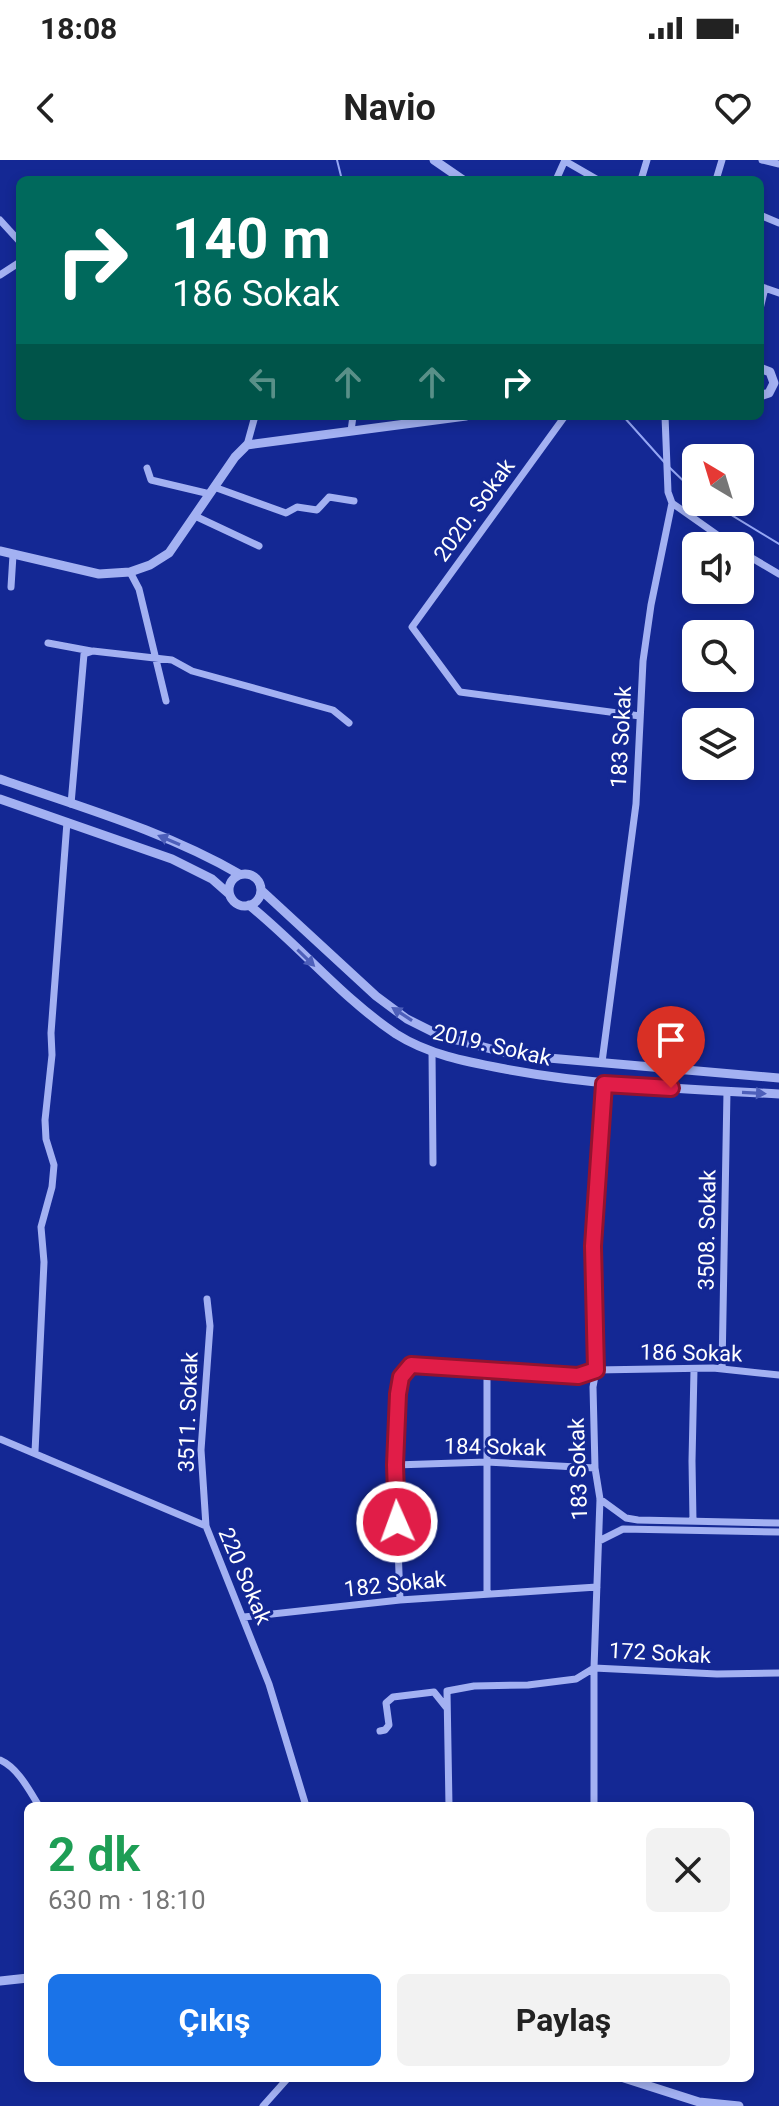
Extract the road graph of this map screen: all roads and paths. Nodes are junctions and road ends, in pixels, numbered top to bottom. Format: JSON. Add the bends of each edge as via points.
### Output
{"nodes":[{"id":1,"x":434,"y":160,"type":"edge"},
{"id":2,"x":762,"y":160,"type":"edge"},
{"id":3,"x":565,"y":161,"type":"edge"},
{"id":4,"x":779,"y":164,"type":"edge"},
{"id":5,"x":447,"y":165,"type":"edge"},
{"id":6,"x":591,"y":176,"type":"edge"},
{"id":7,"x":0,"y":220,"type":"edge"},
{"id":8,"x":16,"y":238,"type":"edge"},
{"id":9,"x":775,"y":373,"type":"edge"},
{"id":10,"x":775,"y":390,"type":"edge"},
{"id":11,"x":254,"y":420,"type":"edge"},
{"id":12,"x":352,"y":420,"type":"edge"},
{"id":13,"x":423,"y":420,"type":"edge"},
{"id":14,"x":562,"y":420,"type":"edge"},
{"id":15,"x":665,"y":420,"type":"edge"},
{"id":16,"x":351,"y":431,"type":"junction"},
{"id":17,"x":247,"y":445,"type":"junction"},
{"id":18,"x":147,"y":468,"type":"dead end"},
{"id":19,"x":212,"y":490,"type":"junction"},
{"id":20,"x":354,"y":501,"type":"dead end"},
{"id":21,"x":672,"y":503,"type":"junction"},
{"id":22,"x":195,"y":516,"type":"junction"},
{"id":23,"x":713,"y":532,"type":"edge"},
{"id":24,"x":259,"y":546,"type":"dead end"},
{"id":25,"x":0,"y":551,"type":"edge"},
{"id":26,"x":13,"y":555,"type":"junction"},
{"id":27,"x":754,"y":559,"type":"edge"},
{"id":28,"x":130,"y":572,"type":"junction"},
{"id":29,"x":779,"y":574,"type":"edge"},
{"id":30,"x":11,"y":587,"type":"dead end"},
{"id":31,"x":48,"y":643,"type":"dead end"},
{"id":32,"x":93,"y":651,"type":"junction"},
{"id":33,"x":155,"y":659,"type":"junction"},
{"id":34,"x":166,"y":701,"type":"dead end"},
{"id":35,"x":640,"y":716,"type":"junction"},
{"id":36,"x":349,"y":723,"type":"dead end"},
{"id":37,"x":0,"y":779,"type":"edge"},
{"id":38,"x":0,"y":799,"type":"edge"},
{"id":39,"x":71,"y":804,"type":"junction"},
{"id":40,"x":67,"y":822,"type":"junction"},
{"id":41,"x":239,"y":874,"type":"junction"},
{"id":42,"x":261,"y":890,"type":"junction"},
{"id":43,"x":229,"y":894,"type":"junction"},
{"id":44,"x":249,"y":905,"type":"junction"},
{"id":45,"x":432,"y":1051,"type":"junction"},
{"id":46,"x":602,"y":1062,"type":"junction"},
{"id":47,"x":779,"y":1078,"type":"edge"},
{"id":48,"x":604,"y":1084,"type":"junction"},
{"id":49,"x":727,"y":1091,"type":"junction"},
{"id":50,"x":779,"y":1094,"type":"edge"},
{"id":51,"x":433,"y":1163,"type":"dead end"},
{"id":52,"x":207,"y":1299,"type":"dead end"},
{"id":53,"x":722,"y":1369,"type":"junction"},
{"id":54,"x":487,"y":1370,"type":"junction"},
{"id":55,"x":596,"y":1370,"type":"junction"},
{"id":56,"x":694,"y":1370,"type":"junction"},
{"id":57,"x":779,"y":1375,"type":"edge"},
{"id":58,"x":0,"y":1439,"type":"edge"},
{"id":59,"x":35,"y":1452,"type":"junction"},
{"id":60,"x":487,"y":1462,"type":"junction"},
{"id":61,"x":395,"y":1465,"type":"junction"},
{"id":62,"x":595,"y":1468,"type":"junction"},
{"id":63,"x":600,"y":1499,"type":"junction"},
{"id":64,"x":693,"y":1521,"type":"junction"},
{"id":65,"x":779,"y":1523,"type":"edge"},
{"id":66,"x":206,"y":1526,"type":"junction"},
{"id":67,"x":779,"y":1532,"type":"edge"},
{"id":68,"x":599,"y":1541,"type":"junction"},
{"id":69,"x":597,"y":1587,"type":"junction"},
{"id":70,"x":487,"y":1593,"type":"junction"},
{"id":71,"x":400,"y":1600,"type":"junction"},
{"id":72,"x":244,"y":1617,"type":"junction"},
{"id":73,"x":594,"y":1668,"type":"junction"},
{"id":74,"x":779,"y":1673,"type":"edge"},
{"id":75,"x":447,"y":1709,"type":"junction"},
{"id":76,"x":380,"y":1731,"type":"dead end"},
{"id":77,"x":0,"y":1760,"type":"edge"},
{"id":78,"x":36,"y":1802,"type":"edge"},
{"id":79,"x":305,"y":1802,"type":"edge"},
{"id":80,"x":449,"y":1802,"type":"edge"},
{"id":81,"x":594,"y":1802,"type":"edge"},
{"id":82,"x":24,"y":1978,"type":"edge"},
{"id":83,"x":0,"y":1981,"type":"edge"},
{"id":84,"x":284,"y":2082,"type":"edge"},
{"id":85,"x":640,"y":2082,"type":"edge"},
{"id":86,"x":263,"y":2106,"type":"edge"},
{"id":87,"x":739,"y":2106,"type":"edge"}],
"edges":[{"from":1,"to":5,"type":"street"},
{"from":2,"to":4,"type":"street"},
{"from":3,"to":6,"type":"street"},
{"from":7,"to":8,"type":"street"},
{"from":9,"to":10,"type":"street"},
{"from":11,"to":17,"type":"street"},
{"from":12,"to":16,"type":"street"},
{"from":13,"to":16,"type":"street"},
{"from":14,"to":35,"type":"street","name":"2020. Sokak","via":[[412,627],[460,692]]},
{"from":15,"to":21,"type":"street","name":"183 Sokak"},
{"from":16,"to":17,"type":"street"},
{"from":17,"to":19,"type":"street"},
{"from":18,"to":19,"type":"street","via":[[151,480]]},
{"from":19,"to":20,"type":"street","via":[[286,513],[297,507],[317,510],[329,497]]},
{"from":19,"to":22,"type":"street"},
{"from":21,"to":23,"type":"street"},
{"from":21,"to":35,"type":"street","name":"183 Sokak","via":[[647,633]]},
{"from":22,"to":24,"type":"street"},
{"from":22,"to":28,"type":"street","via":[[169,553]]},
{"from":25,"to":26,"type":"street"},
{"from":26,"to":28,"type":"street","via":[[99,574]]},
{"from":26,"to":30,"type":"street"},
{"from":27,"to":29,"type":"street"},
{"from":28,"to":33,"type":"street"},
{"from":31,"to":32,"type":"street"},
{"from":32,"to":33,"type":"street"},
{"from":32,"to":39,"type":"street","via":[[84,654]]},
{"from":33,"to":34,"type":"street"},
{"from":33,"to":36,"type":"street","via":[[333,710]]},
{"from":35,"to":46,"type":"street","name":"183 Sokak","via":[[636,804]]},
{"from":37,"to":39,"type":"street","name":"2019. Sokak"},
{"from":38,"to":40,"type":"street","name":"2019. Sokak"},
{"from":41,"to":39,"type":"street","name":"2019. Sokak","one_way":true,"via":[[196,851]]},
{"from":40,"to":43,"type":"street","name":"2019. Sokak","via":[[172,859]]},
{"from":40,"to":59,"type":"street","via":[[45,1120],[54,1165],[41,1227]]},
{"from":41,"to":42,"type":"street","name":"2019. Sokak","via":[[254,876]]},
{"from":41,"to":43,"type":"street","via":[[229,885]]},
{"from":42,"to":44,"type":"street"},
{"from":46,"to":42,"type":"street","name":"2019. Sokak","one_way":true,"via":[[514,1055],[441,1036],[407,1019]]},
{"from":43,"to":44,"type":"street","name":"2019. Sokak","via":[[235,903]]},
{"from":44,"to":45,"type":"street","name":"2019. Sokak","one_way":true,"via":[[355,1005]]},
{"from":45,"to":48,"type":"street","name":"2019. Sokak"},
{"from":45,"to":51,"type":"street"},
{"from":46,"to":47,"type":"street","name":"2019. Sokak"},
{"from":48,"to":49,"type":"street","name":"2019. Sokak"},
{"from":48,"to":55,"type":"street","name":"183 Sokak","via":[[593,1246]]},
{"from":49,"to":50,"type":"street","name":"2019. Sokak","one_way":true},
{"from":49,"to":53,"type":"street","name":"3508. Sokak"},
{"from":52,"to":66,"type":"street","name":"3511. Sokak","via":[[210,1326],[201,1450]]},
{"from":53,"to":56,"type":"street","name":"186 Sokak"},
{"from":53,"to":57,"type":"street","name":"186 Sokak"},
{"from":54,"to":55,"type":"street","name":"186 Sokak","via":[[578,1376]]},
{"from":54,"to":60,"type":"street"},
{"from":54,"to":61,"type":"street","name":"186 Sokak","via":[[411,1365],[401,1377],[398,1394]]},
{"from":55,"to":56,"type":"street","name":"186 Sokak"},
{"from":55,"to":62,"type":"street","name":"183 Sokak"},
{"from":56,"to":64,"type":"street"},
{"from":58,"to":59,"type":"street","name":"220 Sokak"},
{"from":59,"to":66,"type":"street","name":"220 Sokak"},
{"from":60,"to":61,"type":"street","name":"184 Sokak"},
{"from":60,"to":62,"type":"street","name":"184 Sokak"},
{"from":60,"to":70,"type":"street"},
{"from":61,"to":71,"type":"street","name":"186 Sokak"},
{"from":62,"to":63,"type":"street","name":"183 Sokak"},
{"from":63,"to":64,"type":"street","via":[[626,1518]]},
{"from":63,"to":68,"type":"street","name":"183 Sokak"},
{"from":64,"to":65,"type":"street"},
{"from":66,"to":72,"type":"street","name":"220 Sokak"},
{"from":67,"to":68,"type":"street","via":[[623,1529]]},
{"from":68,"to":69,"type":"street","name":"183 Sokak"},
{"from":69,"to":70,"type":"street","name":"182 Sokak"},
{"from":69,"to":73,"type":"street","name":"183 Sokak"},
{"from":70,"to":71,"type":"street","name":"182 Sokak"},
{"from":71,"to":72,"type":"street","name":"182 Sokak"},
{"from":72,"to":79,"type":"street","name":"220 Sokak"},
{"from":73,"to":74,"type":"street","name":"172 Sokak"},
{"from":73,"to":75,"type":"street","name":"172 Sokak","via":[[576,1679],[447,1691]]},
{"from":73,"to":81,"type":"street","name":"183 Sokak"},
{"from":75,"to":76,"type":"street","via":[[434,1692],[393,1697],[386,1703],[389,1725]]},
{"from":75,"to":80,"type":"street"},
{"from":77,"to":78,"type":"street"},
{"from":82,"to":83,"type":"street"},
{"from":84,"to":86,"type":"street"},
{"from":85,"to":87,"type":"street","via":[[699,2102]]}]}
